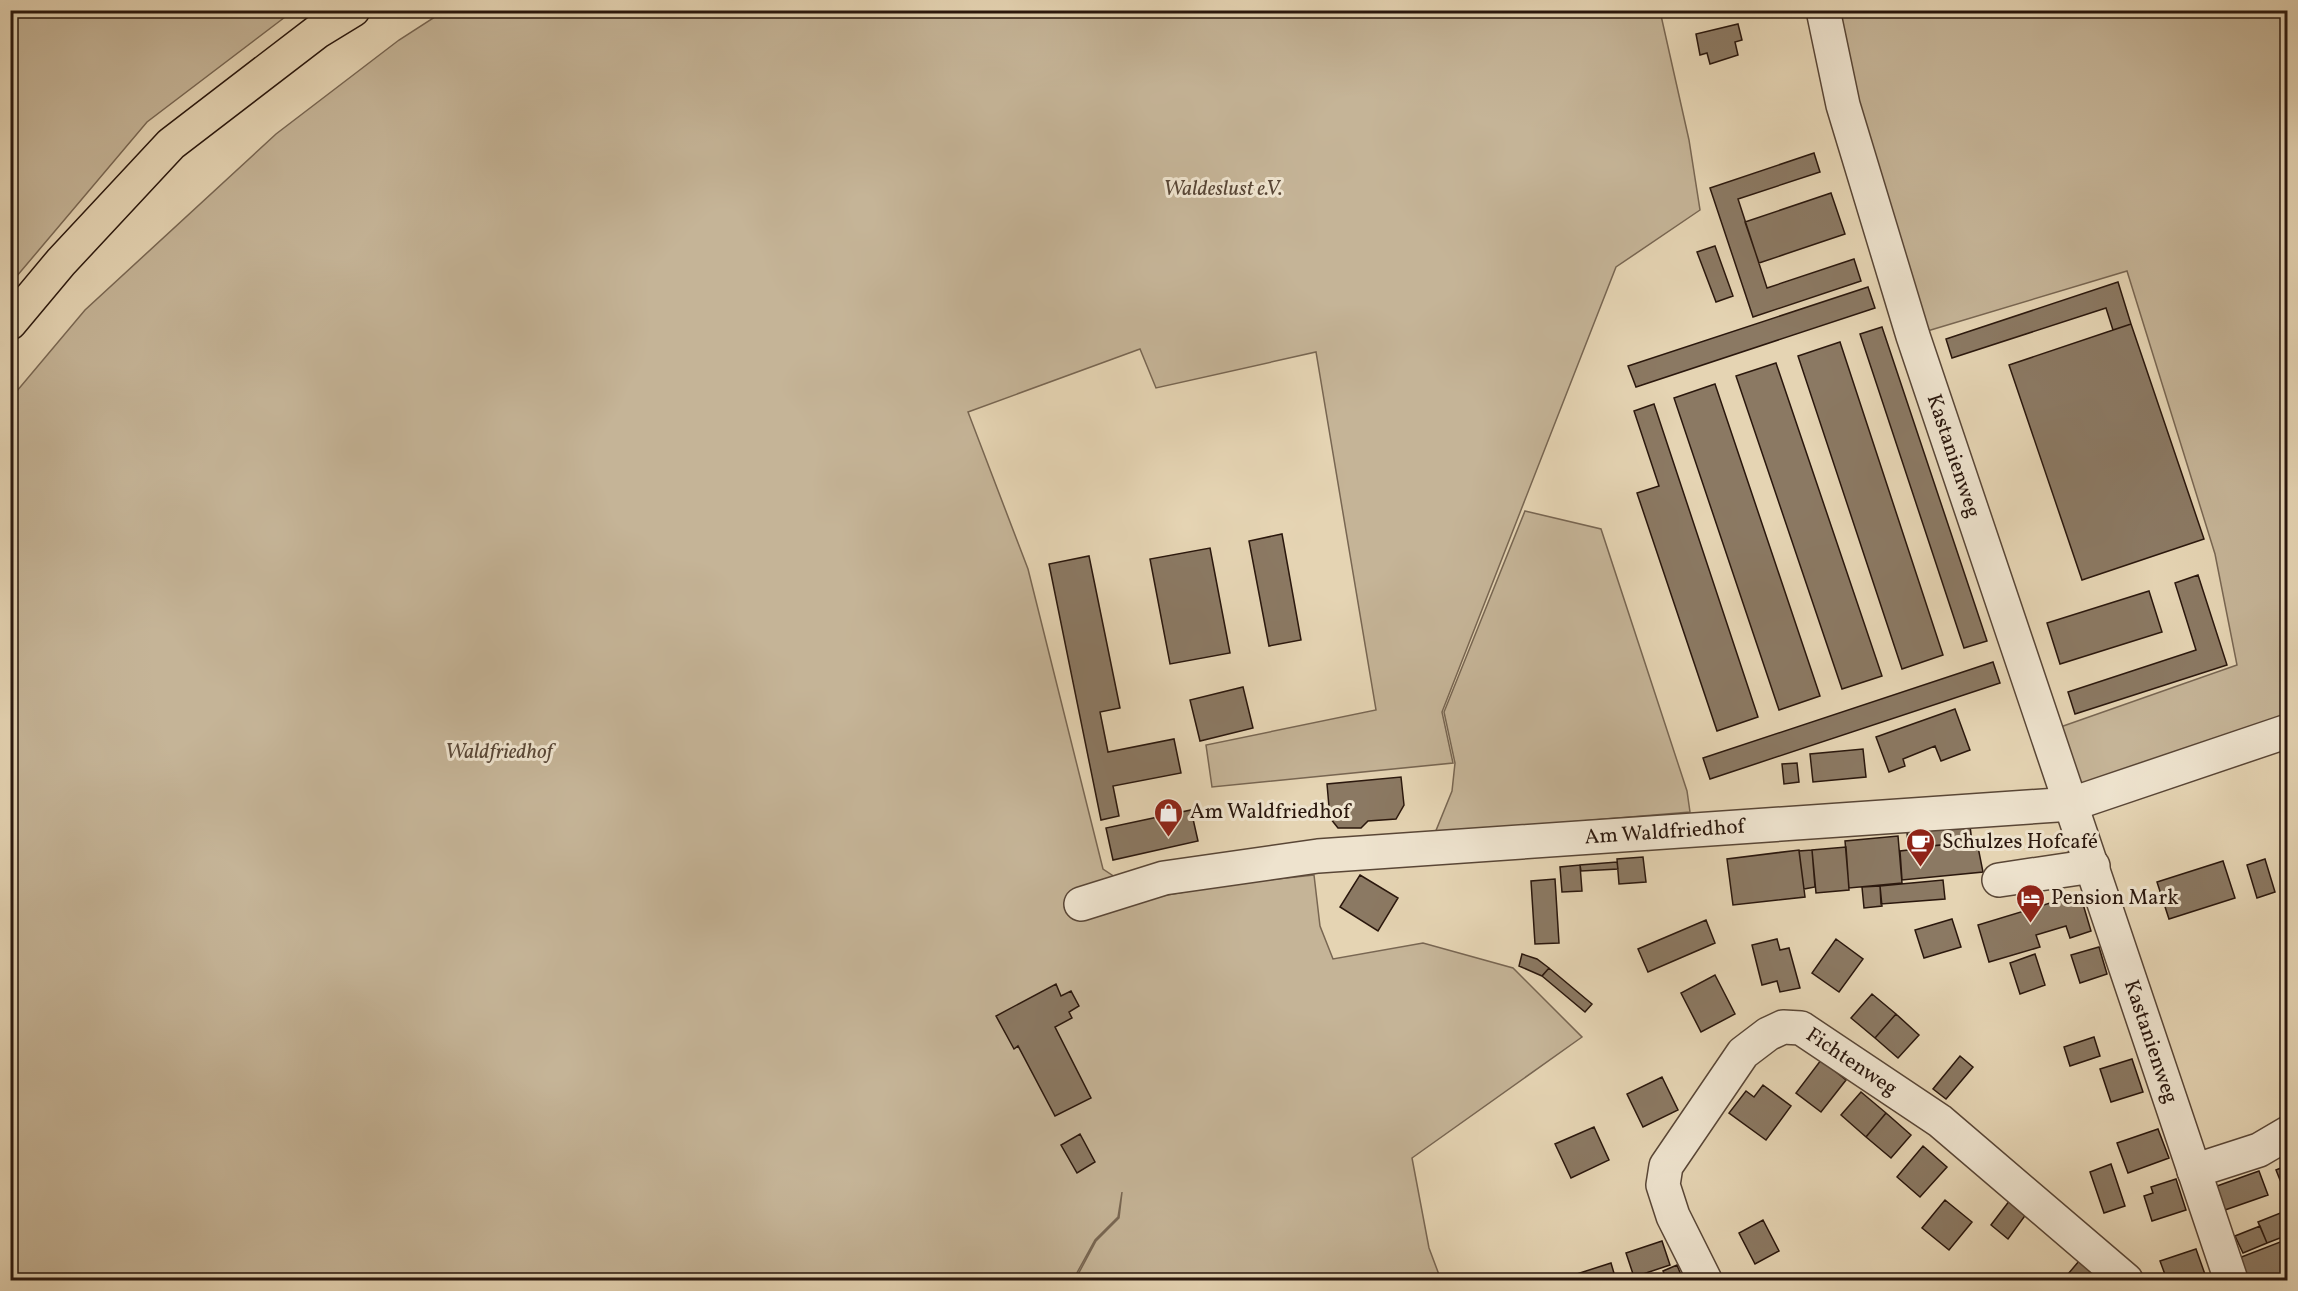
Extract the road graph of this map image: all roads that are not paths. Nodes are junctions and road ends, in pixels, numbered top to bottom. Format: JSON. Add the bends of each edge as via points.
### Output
{"nodes":[{"id":1,"x":353,"y":10,"type":"edge"},
{"id":2,"x":1823,"y":10,"type":"edge"},
{"id":3,"x":10,"y":323,"type":"edge"},
{"id":4,"x":2288,"y":731,"type":"edge"},
{"id":5,"x":2072,"y":804,"type":"junction"},
{"id":6,"x":2093,"y":866,"type":"junction"},
{"id":7,"x":1998,"y":880,"type":"dead end"},
{"id":8,"x":1080,"y":904,"type":"dead end"},
{"id":9,"x":2288,"y":1133,"type":"edge"},
{"id":10,"x":2194,"y":1171,"type":"junction"},
{"id":11,"x":1705,"y":1281,"type":"edge"},
{"id":12,"x":2126,"y":1281,"type":"edge"},
{"id":13,"x":2231,"y":1281,"type":"edge"}],
"edges":[{"from":1,"to":3,"type":"main road","via":[[317,32],[171,144]]},
{"from":2,"to":5,"type":"street","name":"Kastanienweg","via":[[1843,105],[1913,336]]},
{"from":4,"to":5,"type":"street"},
{"from":5,"to":6,"type":"street","name":"Kastanienweg"},
{"from":5,"to":8,"type":"street","name":"Am Waldfriedhof","via":[[1318,856],[1164,878]]},
{"from":6,"to":7,"type":"street"},
{"from":6,"to":10,"type":"street","name":"Kastanienweg"},
{"from":9,"to":10,"type":"street","via":[[2259,1150]]},
{"from":10,"to":13,"type":"street","name":"Kastanienweg"},
{"from":11,"to":12,"type":"street","name":"Fichtenweg","via":[[1673,1216],[1663,1185],[1666,1166],[1743,1053],[1784,1026],[1801,1028],[1830,1045],[1940,1121]]}]}
